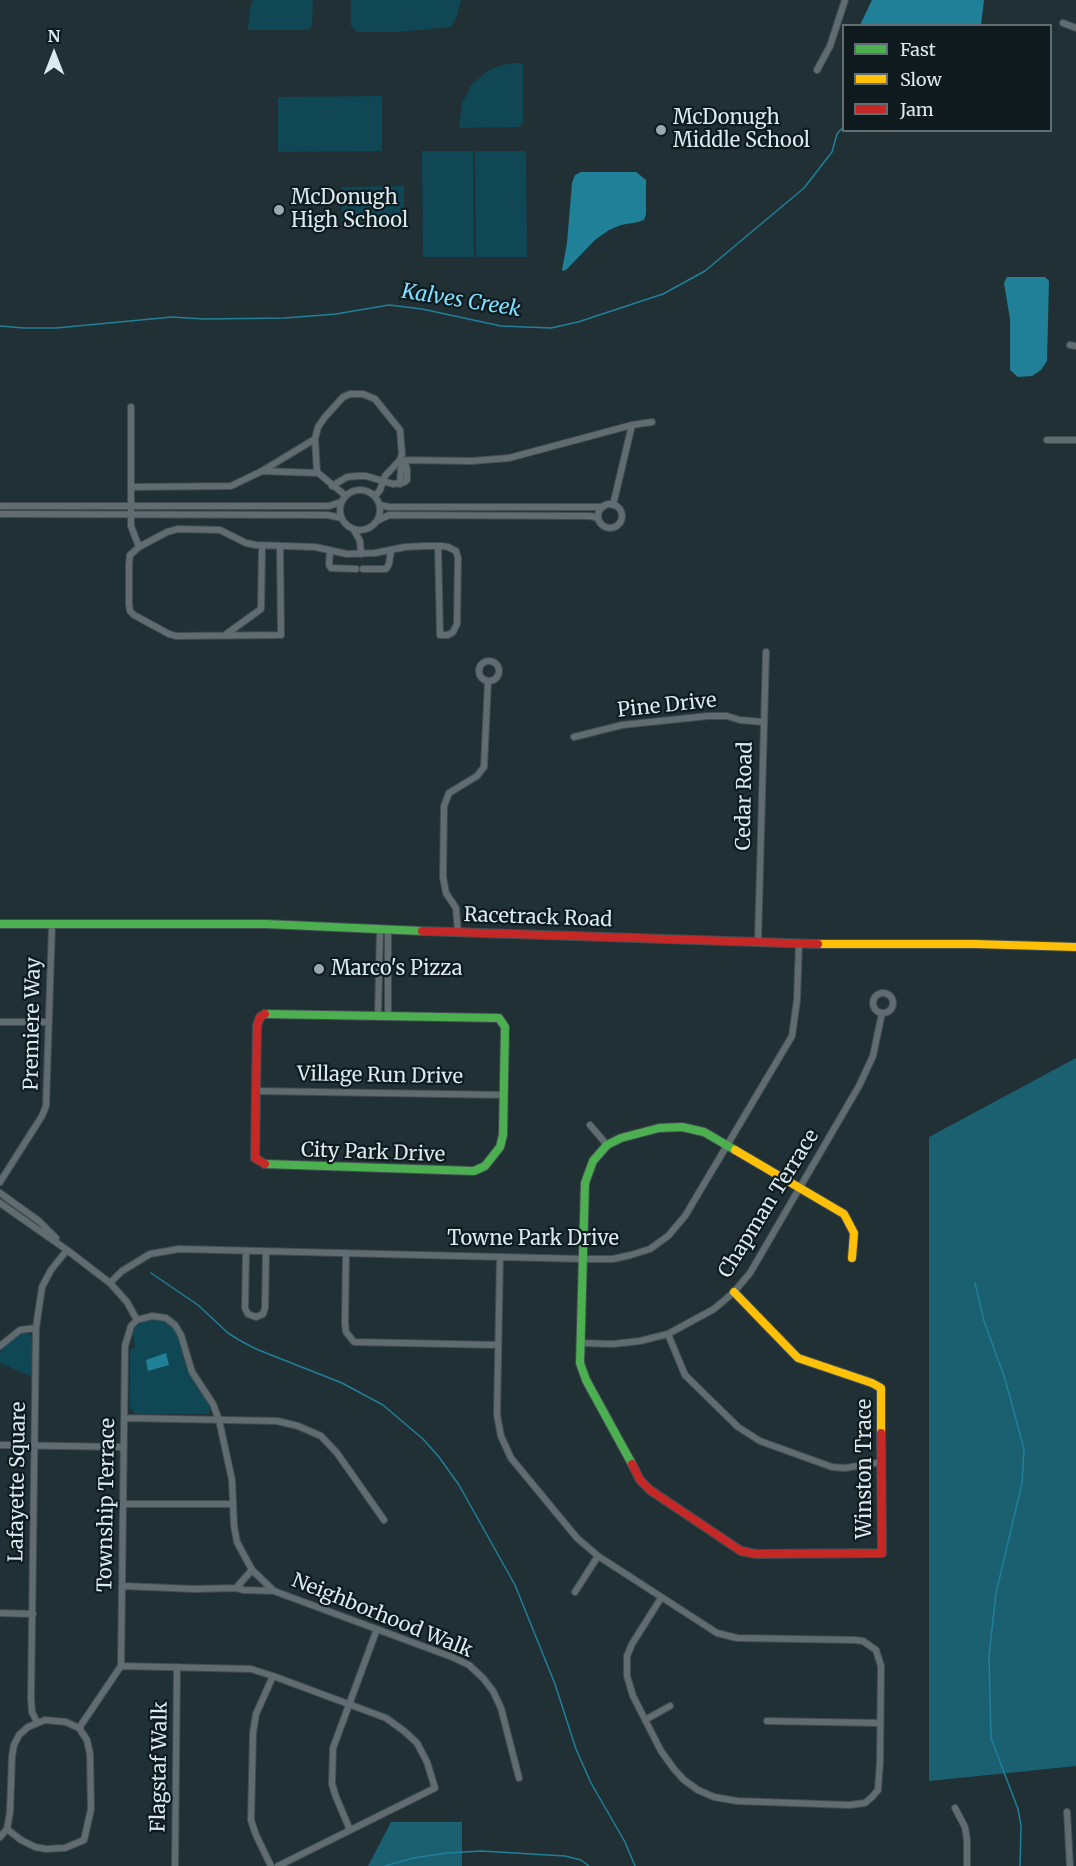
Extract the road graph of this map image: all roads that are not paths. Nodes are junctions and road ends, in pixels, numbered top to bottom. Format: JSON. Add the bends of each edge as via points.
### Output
{"nodes":[{"id":1,"x":845,"y":0,"type":"edge"},
{"id":2,"x":1063,"y":23,"type":"dead end"},
{"id":3,"x":1076,"y":28,"type":"edge"},
{"id":4,"x":817,"y":70,"type":"dead end"},
{"id":5,"x":131,"y":407,"type":"dead end"},
{"id":6,"x":652,"y":422,"type":"dead end"},
{"id":7,"x":632,"y":425,"type":"junction"},
{"id":8,"x":315,"y":440,"type":"junction"},
{"id":9,"x":1047,"y":440,"type":"dead end"},
{"id":10,"x":1076,"y":440,"type":"edge"},
{"id":11,"x":403,"y":461,"type":"junction"},
{"id":12,"x":262,"y":471,"type":"junction"},
{"id":13,"x":388,"y":472,"type":"junction"},
{"id":14,"x":317,"y":473,"type":"junction"},
{"id":15,"x":404,"y":473,"type":"junction"},
{"id":16,"x":382,"y":482,"type":"junction"},
{"id":17,"x":333,"y":486,"type":"junction"},
{"id":18,"x":131,"y":487,"type":"junction"},
{"id":19,"x":346,"y":496,"type":"junction"},
{"id":20,"x":375,"y":496,"type":"junction"},
{"id":21,"x":341,"y":502,"type":"junction"},
{"id":22,"x":380,"y":504,"type":"junction"},
{"id":23,"x":613,"y":504,"type":"junction"},
{"id":24,"x":0,"y":506,"type":"edge"},
{"id":25,"x":131,"y":506,"type":"junction"},
{"id":26,"x":603,"y":507,"type":"junction"},
{"id":27,"x":0,"y":514,"type":"edge"},
{"id":28,"x":131,"y":514,"type":"junction"},
{"id":29,"x":341,"y":518,"type":"junction"},
{"id":30,"x":598,"y":518,"type":"junction"},
{"id":31,"x":378,"y":520,"type":"junction"},
{"id":32,"x":354,"y":530,"type":"junction"},
{"id":33,"x":367,"y":530,"type":"junction"},
{"id":34,"x":360,"y":541,"type":"junction"},
{"id":35,"x":262,"y":546,"type":"junction"},
{"id":36,"x":280,"y":546,"type":"junction"},
{"id":37,"x":438,"y":546,"type":"junction"},
{"id":38,"x":139,"y":547,"type":"junction"},
{"id":39,"x":330,"y":550,"type":"junction"},
{"id":40,"x":391,"y":550,"type":"junction"},
{"id":41,"x":361,"y":554,"type":"junction"},
{"id":42,"x":224,"y":636,"type":"junction"},
{"id":43,"x":765,"y":652,"type":"dead end"},
{"id":44,"x":488,"y":681,"type":"dead end"},
{"id":45,"x":763,"y":722,"type":"junction"},
{"id":46,"x":574,"y":737,"type":"dead end"},
{"id":47,"x":0,"y":924,"type":"edge"},
{"id":48,"x":52,"y":925,"type":"junction"},
{"id":49,"x":384,"y":929,"type":"junction"},
{"id":50,"x":458,"y":933,"type":"junction"},
{"id":51,"x":758,"y":940,"type":"junction"},
{"id":52,"x":799,"y":943,"type":"junction"},
{"id":53,"x":1076,"y":947,"type":"edge"},
{"id":54,"x":882,"y":1013,"type":"dead end"},
{"id":55,"x":383,"y":1016,"type":"junction"},
{"id":56,"x":0,"y":1022,"type":"edge"},
{"id":57,"x":49,"y":1022,"type":"junction"},
{"id":58,"x":256,"y":1091,"type":"junction"},
{"id":59,"x":504,"y":1095,"type":"junction"},
{"id":60,"x":590,"y":1125,"type":"dead end"},
{"id":61,"x":607,"y":1145,"type":"junction"},
{"id":62,"x":727,"y":1145,"type":"junction"},
{"id":63,"x":0,"y":1182,"type":"edge"},
{"id":64,"x":801,"y":1188,"type":"junction"},
{"id":65,"x":0,"y":1193,"type":"edge"},
{"id":66,"x":0,"y":1203,"type":"edge"},
{"id":67,"x":67,"y":1250,"type":"junction"},
{"id":68,"x":246,"y":1251,"type":"junction"},
{"id":69,"x":266,"y":1252,"type":"junction"},
{"id":70,"x":346,"y":1253,"type":"junction"},
{"id":71,"x":500,"y":1257,"type":"junction"},
{"id":72,"x":852,"y":1258,"type":"dead end"},
{"id":73,"x":583,"y":1259,"type":"junction"},
{"id":74,"x":110,"y":1283,"type":"junction"},
{"id":75,"x":734,"y":1292,"type":"junction"},
{"id":76,"x":137,"y":1320,"type":"junction"},
{"id":77,"x":36,"y":1328,"type":"junction"},
{"id":78,"x":669,"y":1334,"type":"junction"},
{"id":79,"x":580,"y":1343,"type":"junction"},
{"id":80,"x":498,"y":1345,"type":"junction"},
{"id":81,"x":0,"y":1346,"type":"edge"},
{"id":82,"x":124,"y":1418,"type":"junction"},
{"id":83,"x":219,"y":1420,"type":"junction"},
{"id":84,"x":0,"y":1445,"type":"edge"},
{"id":85,"x":35,"y":1446,"type":"junction"},
{"id":86,"x":124,"y":1448,"type":"junction"},
{"id":87,"x":882,"y":1462,"type":"junction"},
{"id":88,"x":123,"y":1504,"type":"junction"},
{"id":89,"x":233,"y":1504,"type":"junction"},
{"id":90,"x":384,"y":1520,"type":"dead end"},
{"id":91,"x":598,"y":1556,"type":"junction"},
{"id":92,"x":252,"y":1570,"type":"junction"},
{"id":93,"x":123,"y":1586,"type":"junction"},
{"id":94,"x":236,"y":1588,"type":"junction"},
{"id":95,"x":274,"y":1591,"type":"junction"},
{"id":96,"x":575,"y":1592,"type":"dead end"},
{"id":97,"x":661,"y":1598,"type":"junction"},
{"id":98,"x":0,"y":1613,"type":"edge"},
{"id":99,"x":33,"y":1614,"type":"junction"},
{"id":100,"x":377,"y":1629,"type":"junction"},
{"id":101,"x":121,"y":1666,"type":"junction"},
{"id":102,"x":177,"y":1667,"type":"junction"},
{"id":103,"x":273,"y":1676,"type":"junction"},
{"id":104,"x":350,"y":1704,"type":"junction"},
{"id":105,"x":670,"y":1706,"type":"dead end"},
{"id":106,"x":645,"y":1720,"type":"junction"},
{"id":107,"x":767,"y":1721,"type":"dead end"},
{"id":108,"x":37,"y":1722,"type":"junction"},
{"id":109,"x":880,"y":1723,"type":"junction"},
{"id":110,"x":79,"y":1728,"type":"junction"},
{"id":111,"x":519,"y":1778,"type":"dead end"},
{"id":112,"x":955,"y":1808,"type":"dead end"},
{"id":113,"x":1067,"y":1812,"type":"dead end"},
{"id":114,"x":7,"y":1829,"type":"junction"},
{"id":115,"x":350,"y":1830,"type":"junction"},
{"id":116,"x":0,"y":1837,"type":"edge"},
{"id":117,"x":175,"y":1866,"type":"edge"},
{"id":118,"x":272,"y":1866,"type":"edge"},
{"id":119,"x":278,"y":1866,"type":"edge"},
{"id":120,"x":967,"y":1866,"type":"edge"},
{"id":121,"x":1070,"y":1866,"type":"edge"}],
"edges":[{"from":1,"to":4,"type":"street","via":[[830,46]]},
{"from":2,"to":3,"type":"street"},
{"from":5,"to":18,"type":"street"},
{"from":6,"to":7,"type":"street"},
{"from":7,"to":11,"type":"street","via":[[509,458]]},
{"from":7,"to":23,"type":"street"},
{"from":8,"to":11,"type":"street","via":[[318,427],[343,397],[363,394],[375,399],[400,430]]},
{"from":8,"to":12,"type":"street"},
{"from":8,"to":14,"type":"street"},
{"from":9,"to":10,"type":"street"},
{"from":11,"to":13,"type":"street"},
{"from":11,"to":15,"type":"street"},
{"from":12,"to":14,"type":"street"},
{"from":12,"to":18,"type":"street","via":[[231,486]]},
{"from":13,"to":15,"type":"street"},
{"from":13,"to":16,"type":"street"},
{"from":14,"to":17,"type":"street"},
{"from":15,"to":16,"type":"street","via":[[407,480],[400,484]]},
{"from":16,"to":17,"type":"street","via":[[357,476]]},
{"from":16,"to":20,"type":"street"},
{"from":17,"to":19,"type":"street"},
{"from":18,"to":25,"type":"street"},
{"from":19,"to":20,"type":"street","via":[[361,490]]},
{"from":19,"to":21,"type":"street"},
{"from":20,"to":22,"type":"street"},
{"from":21,"to":25,"type":"street","via":[[329,507]]},
{"from":21,"to":29,"type":"street"},
{"from":22,"to":26,"type":"street"},
{"from":22,"to":31,"type":"street"},
{"from":23,"to":26,"type":"street"},
{"from":23,"to":30,"type":"street","via":[[622,513],[620,524],[606,527]]},
{"from":24,"to":25,"type":"street"},
{"from":25,"to":28,"type":"street"},
{"from":26,"to":30,"type":"street"},
{"from":27,"to":28,"type":"street"},
{"from":28,"to":29,"type":"street"},
{"from":28,"to":38,"type":"street","via":[[132,531]]},
{"from":29,"to":32,"type":"street"},
{"from":30,"to":31,"type":"street","via":[[388,515]]},
{"from":31,"to":33,"type":"street"},
{"from":32,"to":33,"type":"street"},
{"from":32,"to":34,"type":"street"},
{"from":33,"to":34,"type":"street"},
{"from":34,"to":41,"type":"street"},
{"from":35,"to":36,"type":"street"},
{"from":35,"to":38,"type":"street","via":[[219,530],[178,530]]},
{"from":35,"to":42,"type":"street","via":[[261,609]]},
{"from":36,"to":39,"type":"street"},
{"from":36,"to":42,"type":"street","via":[[281,635]]},
{"from":37,"to":37,"type":"street","via":[[453,549],[458,558],[458,624],[448,635],[440,635]]},
{"from":37,"to":40,"type":"street"},
{"from":38,"to":42,"type":"street","via":[[130,555],[129,564],[129,604],[134,615],[170,634]]},
{"from":39,"to":40,"type":"street","via":[[331,568],[359,569],[386,568]]},
{"from":39,"to":41,"type":"street"},
{"from":40,"to":41,"type":"street"},
{"from":43,"to":45,"type":"street","name":"Cedar Road"},
{"from":44,"to":50,"type":"street","via":[[484,767],[477,776],[449,793],[444,806],[443,877],[456,908]]},
{"from":45,"to":46,"type":"street","name":"Pine Drive","via":[[708,716],[622,725]]},
{"from":45,"to":51,"type":"street","name":"Cedar Road"},
{"from":47,"to":48,"type":"street","name":"Racetrack Road"},
{"from":48,"to":49,"type":"street","name":"Racetrack Road","via":[[266,924]]},
{"from":48,"to":57,"type":"street","name":"Premiere Way"},
{"from":49,"to":50,"type":"street","name":"Racetrack Road"},
{"from":49,"to":55,"type":"street"},
{"from":50,"to":51,"type":"street","name":"Racetrack Road"},
{"from":51,"to":52,"type":"street","name":"Racetrack Road"},
{"from":52,"to":53,"type":"street","name":"Racetrack Road"},
{"from":52,"to":62,"type":"street","name":"Towne Park Drive","via":[[792,1036]]},
{"from":54,"to":64,"type":"street","name":"Chapman Terrace","via":[[873,1056],[860,1086]]},
{"from":55,"to":58,"type":"street","name":"City Park Drive","via":[[265,1014],[257,1026]]},
{"from":55,"to":59,"type":"street","name":"City Park Drive","via":[[499,1018],[505,1027]]},
{"from":56,"to":57,"type":"street"},
{"from":57,"to":63,"type":"street","name":"Premiere Way","via":[[46,1106]]},
{"from":58,"to":59,"type":"street","name":"Village Run Drive"},
{"from":58,"to":59,"type":"street","name":"City Park Drive","via":[[255,1158],[262,1164],[461,1172],[485,1166],[500,1147]]},
{"from":60,"to":61,"type":"street"},
{"from":61,"to":62,"type":"street","via":[[648,1130],[682,1127],[704,1132]]},
{"from":61,"to":73,"type":"street","name":"Winston Trace","via":[[593,1161],[585,1184]]},
{"from":62,"to":64,"type":"street"},
{"from":62,"to":73,"type":"street","name":"Towne Park Drive","via":[[685,1216],[668,1236],[650,1249],[631,1255]]},
{"from":64,"to":72,"type":"street","via":[[844,1214],[854,1233]]},
{"from":64,"to":75,"type":"street","name":"Chapman Terrace","via":[[750,1273]]},
{"from":65,"to":67,"type":"street","via":[[39,1221]]},
{"from":66,"to":67,"type":"street"},
{"from":67,"to":74,"type":"street"},
{"from":67,"to":77,"type":"street","name":"Lafayette Square","via":[[42,1287]]},
{"from":68,"to":69,"type":"street","name":"Towne Park Drive"},
{"from":68,"to":69,"type":"street","via":[[245,1308],[256,1317],[266,1308]]},
{"from":68,"to":74,"type":"street","name":"Towne Park Drive","via":[[164,1250],[134,1262]]},
{"from":69,"to":70,"type":"street","name":"Towne Park Drive"},
{"from":70,"to":71,"type":"street","name":"Towne Park Drive"},
{"from":70,"to":80,"type":"street","via":[[345,1323],[354,1342]]},
{"from":71,"to":73,"type":"street","name":"Towne Park Drive"},
{"from":71,"to":80,"type":"street"},
{"from":73,"to":79,"type":"street","name":"Winston Trace"},
{"from":74,"to":76,"type":"street"},
{"from":75,"to":78,"type":"street","name":"Chapman Terrace","via":[[714,1309]]},
{"from":75,"to":87,"type":"street","name":"Winston Trace","via":[[798,1358],[881,1388]]},
{"from":76,"to":82,"type":"street","name":"Township Terrace","via":[[125,1346]]},
{"from":76,"to":83,"type":"street","name":"Neighborhood Walk","via":[[152,1316],[166,1318],[175,1325],[192,1372]]},
{"from":77,"to":81,"type":"street","via":[[20,1329]]},
{"from":77,"to":85,"type":"street","name":"Lafayette Square"},
{"from":78,"to":79,"type":"street","name":"Chapman Terrace","via":[[613,1344]]},
{"from":78,"to":87,"type":"street","via":[[685,1376],[738,1427],[760,1441],[832,1467]]},
{"from":79,"to":87,"type":"street","name":"Winston Trace","via":[[580,1363],[586,1380],[640,1480],[741,1551],[882,1553]]},
{"from":80,"to":91,"type":"street","via":[[497,1415],[505,1448],[577,1538]]},
{"from":82,"to":83,"type":"street"},
{"from":82,"to":86,"type":"street","name":"Township Terrace"},
{"from":83,"to":89,"type":"street","name":"Neighborhood Walk","via":[[229,1459]]},
{"from":83,"to":90,"type":"street","via":[[277,1421],[321,1436]]},
{"from":84,"to":85,"type":"street"},
{"from":85,"to":86,"type":"street"},
{"from":85,"to":99,"type":"street","name":"Lafayette Square"},
{"from":86,"to":88,"type":"street","name":"Township Terrace"},
{"from":88,"to":89,"type":"street"},
{"from":88,"to":93,"type":"street","name":"Township Terrace"},
{"from":89,"to":92,"type":"street","name":"Neighborhood Walk","via":[[237,1542]]},
{"from":91,"to":96,"type":"street"},
{"from":91,"to":97,"type":"street"},
{"from":92,"to":94,"type":"street"},
{"from":92,"to":95,"type":"street","name":"Neighborhood Walk"},
{"from":93,"to":94,"type":"street"},
{"from":93,"to":101,"type":"street","name":"Township Terrace"},
{"from":94,"to":95,"type":"street"},
{"from":95,"to":100,"type":"street","name":"Neighborhood Walk"},
{"from":97,"to":106,"type":"street","via":[[627,1656],[629,1685]]},
{"from":97,"to":109,"type":"street","via":[[717,1633],[737,1638],[855,1640],[869,1645],[880,1658]]},
{"from":98,"to":99,"type":"street"},
{"from":99,"to":108,"type":"street","name":"Lafayette Square","via":[[31,1699]]},
{"from":100,"to":104,"type":"street"},
{"from":100,"to":111,"type":"street","name":"Neighborhood Walk","via":[[452,1657],[483,1678],[501,1708]]},
{"from":101,"to":102,"type":"street"},
{"from":101,"to":110,"type":"street"},
{"from":102,"to":103,"type":"street","via":[[251,1669]]},
{"from":102,"to":117,"type":"street","name":"Flagstaf Walk"},
{"from":103,"to":104,"type":"street"},
{"from":103,"to":118,"type":"street","via":[[256,1714],[253,1733],[251,1820]]},
{"from":104,"to":115,"type":"street","via":[[333,1748],[331,1773]]},
{"from":104,"to":115,"type":"street","via":[[386,1718],[411,1737],[427,1762],[435,1788]]},
{"from":105,"to":106,"type":"street"},
{"from":106,"to":109,"type":"street","via":[[674,1769],[698,1790],[714,1797],[849,1805],[865,1803],[878,1790]]},
{"from":107,"to":109,"type":"street"},
{"from":108,"to":110,"type":"street","via":[[56,1720]]},
{"from":108,"to":114,"type":"street","via":[[19,1735],[14,1745]]},
{"from":110,"to":114,"type":"street","via":[[90,1754],[91,1809],[84,1840],[46,1850],[21,1840]]},
{"from":112,"to":120,"type":"street","via":[[968,1840]]},
{"from":113,"to":121,"type":"street"},
{"from":114,"to":116,"type":"street"},
{"from":115,"to":119,"type":"street"}]}
